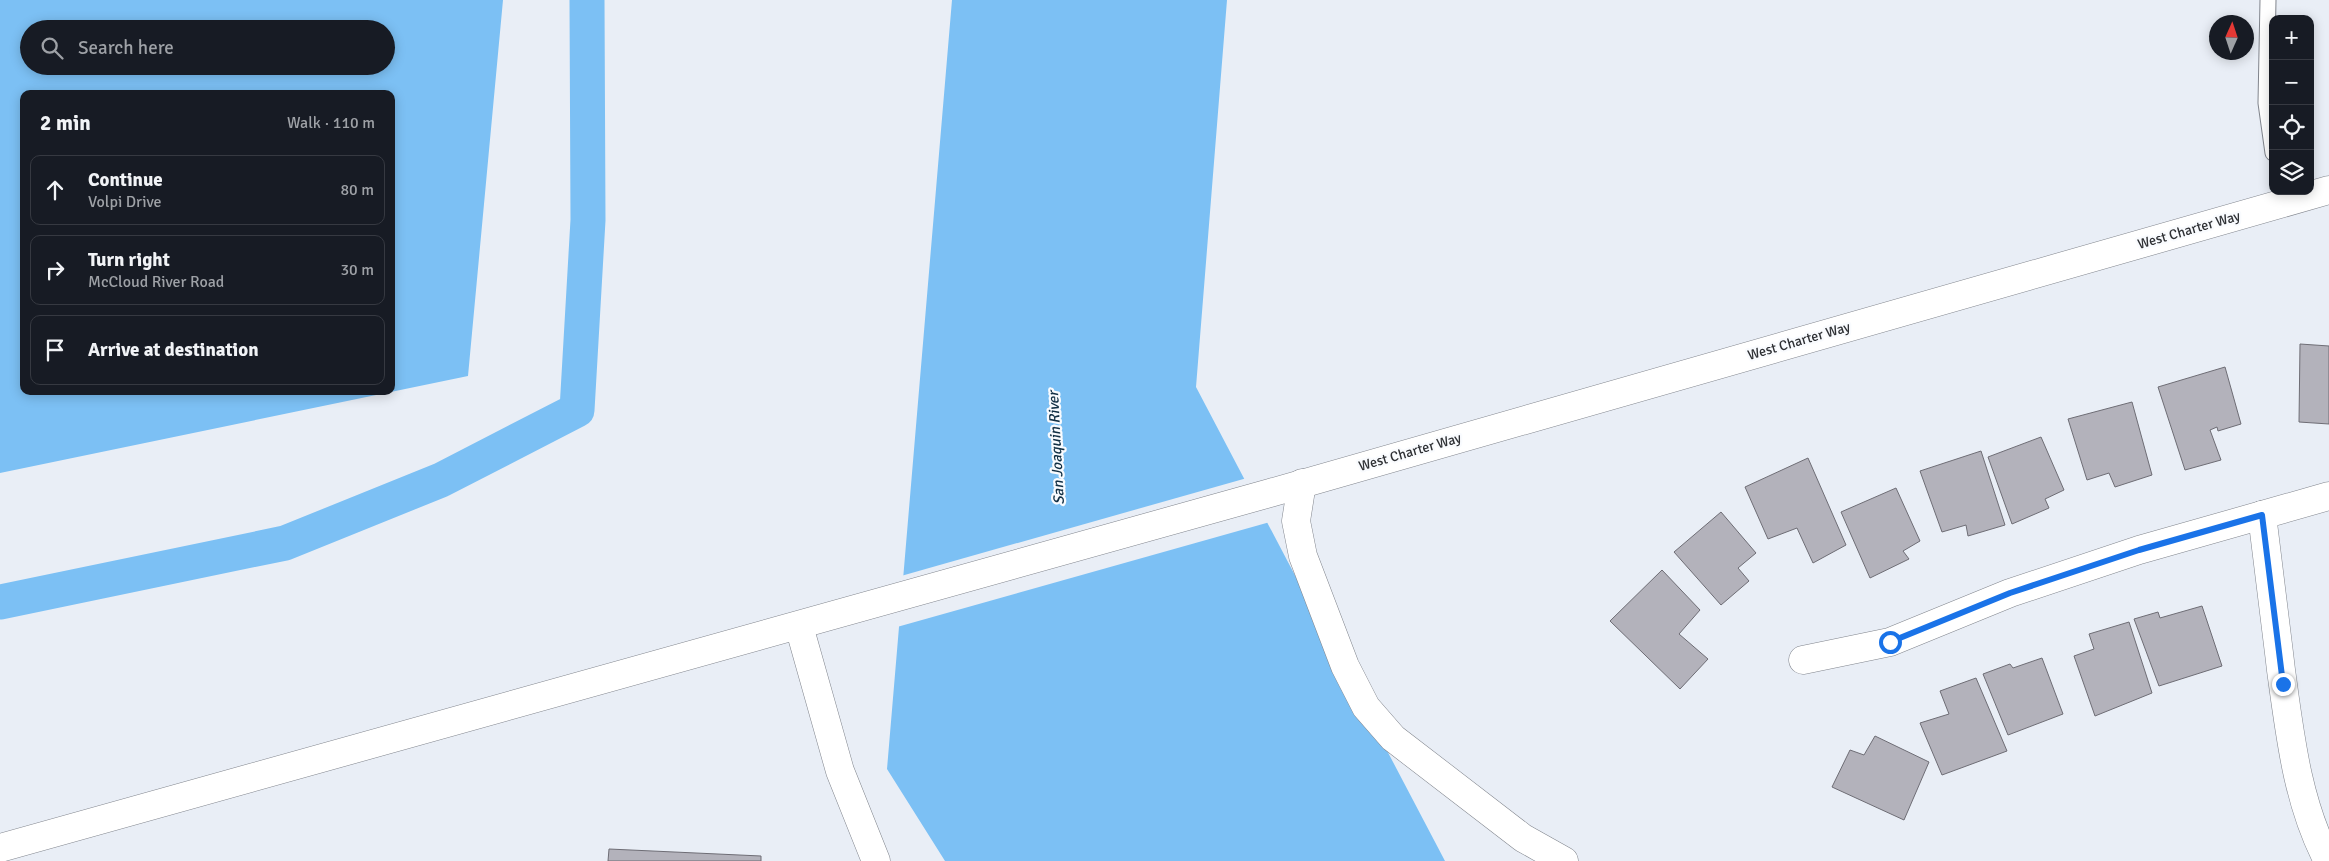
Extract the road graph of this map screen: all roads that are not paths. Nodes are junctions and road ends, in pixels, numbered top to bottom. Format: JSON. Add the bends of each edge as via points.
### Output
{"nodes":[{"id":1,"x":2268,"y":0,"type":"edge"},
{"id":2,"x":2273,"y":150,"type":"edge"},
{"id":3,"x":2329,"y":190,"type":"edge"},
{"id":4,"x":2280,"y":198,"type":"edge"},
{"id":5,"x":1302,"y":483,"type":"junction"},
{"id":6,"x":2329,"y":496,"type":"edge"},
{"id":7,"x":2262,"y":515,"type":"junction"},
{"id":8,"x":799,"y":626,"type":"junction"},
{"id":9,"x":1804,"y":660,"type":"dead end"},
{"id":10,"x":0,"y":848,"type":"edge"},
{"id":11,"x":876,"y":861,"type":"edge"},
{"id":12,"x":1564,"y":861,"type":"edge"},
{"id":13,"x":2328,"y":861,"type":"edge"}],
"edges":[{"from":1,"to":2,"type":"lane","via":[[2266,103]]},
{"from":3,"to":4,"type":"main road","name":"West Charter Way"},
{"from":4,"to":5,"type":"main road","name":"West Charter Way"},
{"from":5,"to":8,"type":"main road","name":"West Charter Way"},
{"from":5,"to":12,"type":"main road","via":[[1296,521],[1303,556],[1345,666],[1366,707],[1393,738],[1523,838]]},
{"from":6,"to":7,"type":"main road"},
{"from":7,"to":9,"type":"main road","via":[[2139,550],[2010,593],[1890,642]]},
{"from":7,"to":13,"type":"main road","via":[[2290,741],[2302,799]]},
{"from":8,"to":10,"type":"main road","name":"West Charter Way"},
{"from":8,"to":11,"type":"main road","via":[[840,772]]}]}
